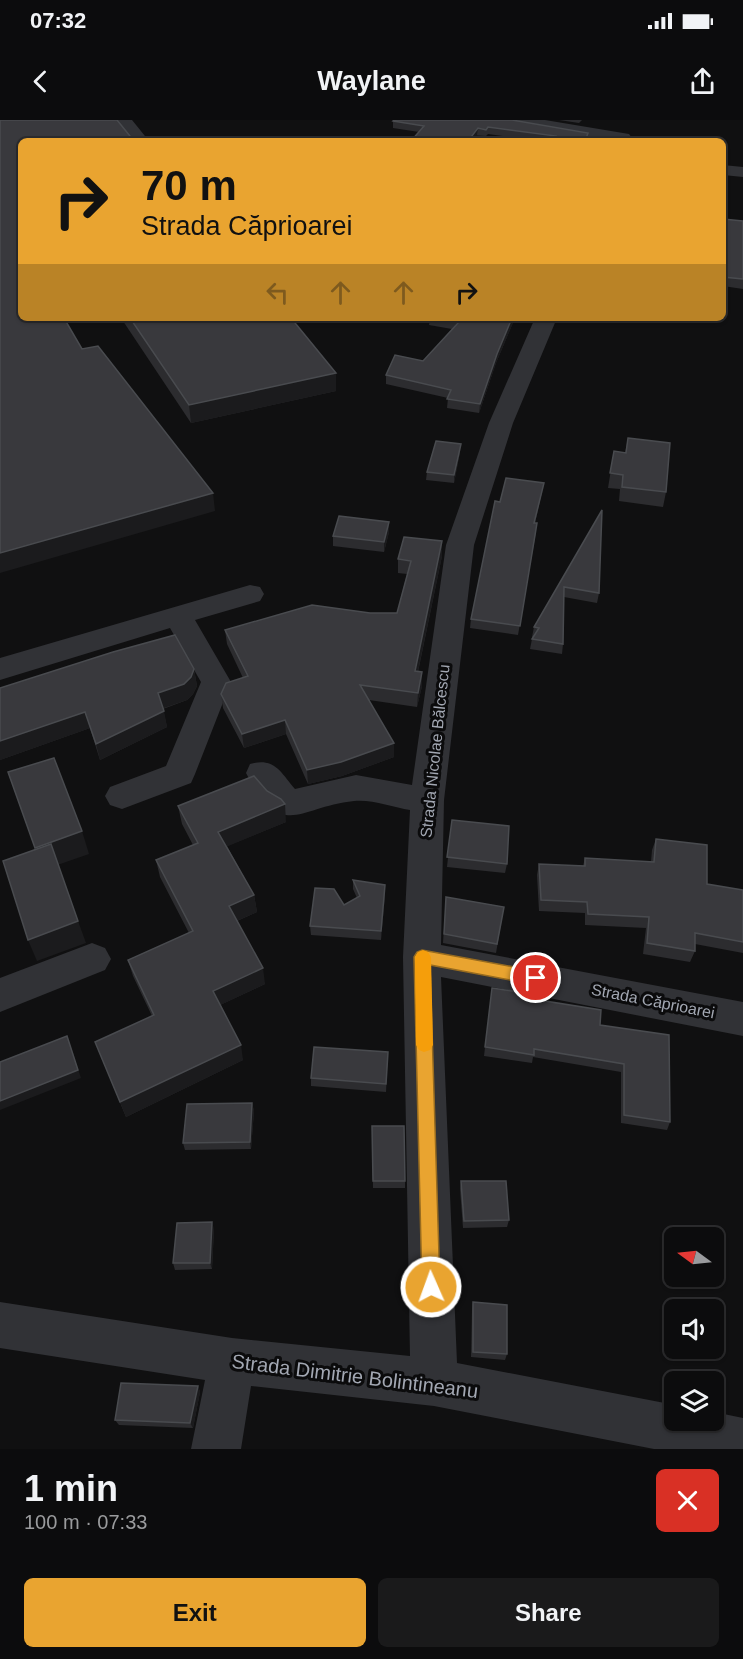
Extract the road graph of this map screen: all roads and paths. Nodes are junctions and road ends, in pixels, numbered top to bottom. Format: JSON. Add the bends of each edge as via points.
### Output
{"nodes":[{"id":1,"x":123,"y":120,"type":"edge"},
{"id":2,"x":514,"y":120,"type":"edge"},
{"id":3,"x":630,"y":120,"type":"edge"},
{"id":4,"x":143,"y":133,"type":"edge"},
{"id":5,"x":612,"y":138,"type":"edge"},
{"id":6,"x":624,"y":138,"type":"edge"},
{"id":7,"x":726,"y":170,"type":"edge"},
{"id":8,"x":743,"y":172,"type":"edge"},
{"id":9,"x":545,"y":321,"type":"edge"},
{"id":10,"x":250,"y":594,"type":"dead end"},
{"id":11,"x":178,"y":616,"type":"junction"},
{"id":12,"x":0,"y":669,"type":"edge"},
{"id":13,"x":262,"y":773,"type":"dead end"},
{"id":14,"x":122,"y":796,"type":"dead end"},
{"id":15,"x":427,"y":800,"type":"junction"},
{"id":16,"x":422,"y":957,"type":"junction"},
{"id":17,"x":92,"y":959,"type":"dead end"},
{"id":18,"x":0,"y":995,"type":"edge"},
{"id":19,"x":743,"y":1019,"type":"edge"},
{"id":20,"x":0,"y":1325,"type":"edge"},
{"id":21,"x":232,"y":1361,"type":"junction"},
{"id":22,"x":434,"y":1382,"type":"junction"},
{"id":23,"x":743,"y":1442,"type":"edge"},
{"id":24,"x":216,"y":1449,"type":"edge"}],
"edges":[{"from":1,"to":4,"type":"street"},
{"from":2,"to":5,"type":"street"},
{"from":3,"to":6,"type":"street"},
{"from":7,"to":8,"type":"street"},
{"from":9,"to":15,"type":"street","name":"Strada Nicolae Bălcescu","via":[[501,423],[460,545]]},
{"from":10,"to":11,"type":"street"},
{"from":11,"to":12,"type":"street"},
{"from":11,"to":14,"type":"street","via":[[216,682],[179,774]]},
{"from":13,"to":15,"type":"street","via":[[288,804],[356,788]]},
{"from":15,"to":16,"type":"street","name":"Strada Nicolae Bălcescu"},
{"from":16,"to":19,"type":"street","name":"Strada Căprioarei"},
{"from":16,"to":22,"type":"street","name":"Strada Nicolae Bălcescu"},
{"from":17,"to":18,"type":"street"},
{"from":20,"to":21,"type":"street","name":"Strada Dimitrie Bolintineanu"},
{"from":21,"to":22,"type":"street","name":"Strada Dimitrie Bolintineanu"},
{"from":21,"to":24,"type":"street"},
{"from":22,"to":23,"type":"street","name":"Strada Dimitrie Bolintineanu"}]}
